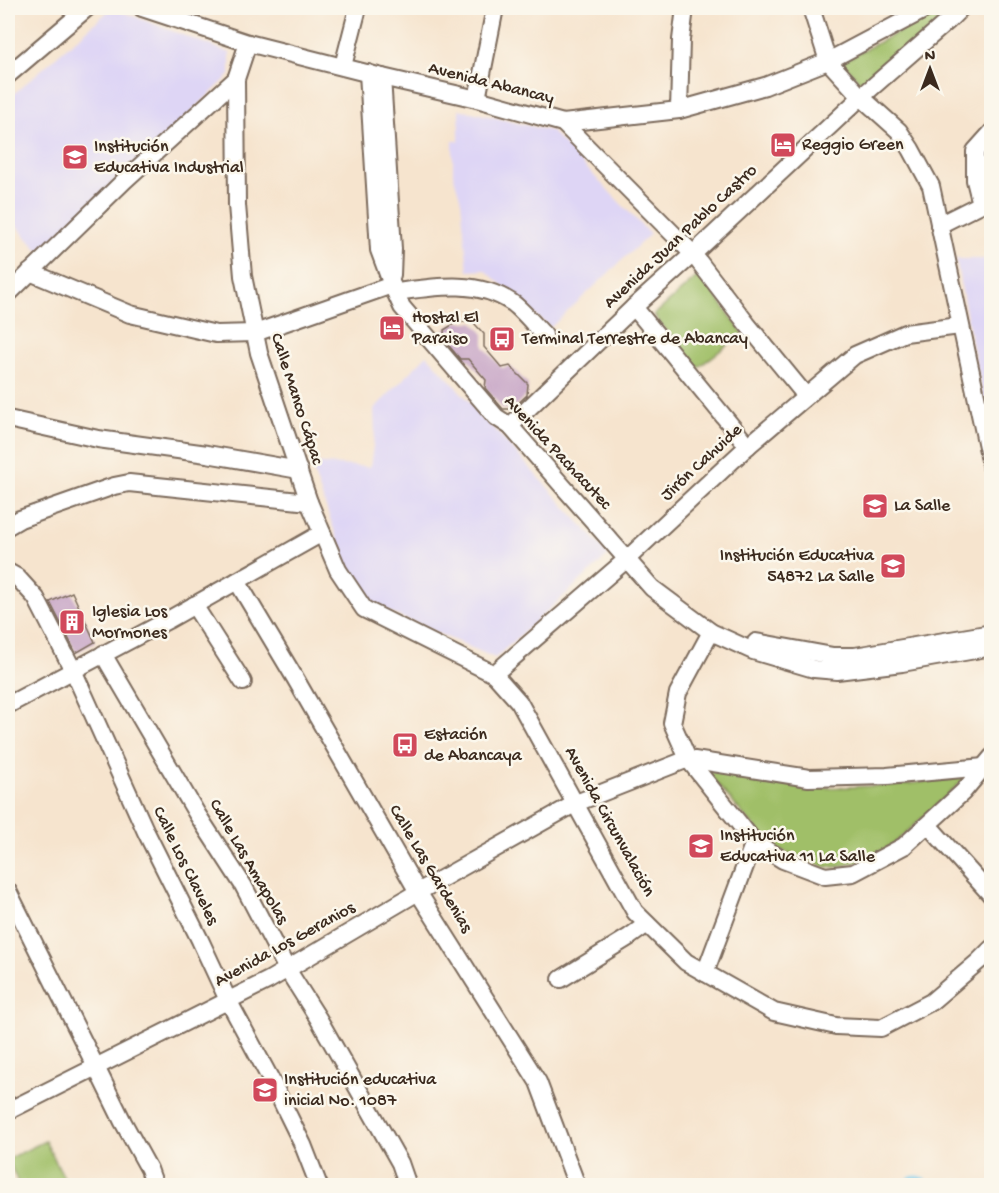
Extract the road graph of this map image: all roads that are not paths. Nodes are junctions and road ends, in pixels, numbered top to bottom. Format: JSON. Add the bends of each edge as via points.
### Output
{"nodes":[{"id":1,"x":87,"y":8,"type":"edge"},
{"id":2,"x":142,"y":8,"type":"edge"},
{"id":3,"x":358,"y":8,"type":"edge"},
{"id":4,"x":495,"y":8,"type":"edge"},
{"id":5,"x":685,"y":8,"type":"edge"},
{"id":6,"x":811,"y":8,"type":"edge"},
{"id":7,"x":928,"y":8,"type":"edge"},
{"id":8,"x":961,"y":8,"type":"edge"},
{"id":9,"x":248,"y":43,"type":"junction"},
{"id":10,"x":828,"y":61,"type":"junction"},
{"id":11,"x":344,"y":66,"type":"junction"},
{"id":12,"x":8,"y":75,"type":"edge"},
{"id":13,"x":375,"y":75,"type":"junction"},
{"id":14,"x":236,"y":79,"type":"junction"},
{"id":15,"x":861,"y":97,"type":"junction"},
{"id":16,"x":477,"y":99,"type":"junction"},
{"id":17,"x":679,"y":110,"type":"junction"},
{"id":18,"x":563,"y":123,"type":"junction"},
{"id":19,"x":992,"y":132,"type":"edge"},
{"id":20,"x":986,"y":205,"type":"edge"},
{"id":21,"x":939,"y":225,"type":"junction"},
{"id":22,"x":693,"y":254,"type":"junction"},
{"id":23,"x":30,"y":272,"type":"junction"},
{"id":24,"x":394,"y":289,"type":"junction"},
{"id":25,"x":8,"y":294,"type":"edge"},
{"id":26,"x":634,"y":307,"type":"junction"},
{"id":27,"x":960,"y":326,"type":"junction"},
{"id":28,"x":255,"y":333,"type":"junction"},
{"id":29,"x":544,"y":335,"type":"dead end"},
{"id":30,"x":806,"y":396,"type":"junction"},
{"id":31,"x":8,"y":419,"type":"edge"},
{"id":32,"x":510,"y":426,"type":"junction"},
{"id":33,"x":748,"y":446,"type":"junction"},
{"id":34,"x":299,"y":470,"type":"junction"},
{"id":35,"x":992,"y":471,"type":"edge"},
{"id":36,"x":309,"y":502,"type":"junction"},
{"id":37,"x":8,"y":526,"type":"edge"},
{"id":38,"x":322,"y":533,"type":"junction"},
{"id":39,"x":627,"y":560,"type":"junction"},
{"id":40,"x":8,"y":572,"type":"edge"},
{"id":41,"x":237,"y":581,"type":"junction"},
{"id":42,"x":194,"y":605,"type":"junction"},
{"id":43,"x":711,"y":632,"type":"junction"},
{"id":44,"x":992,"y":633,"type":"edge"},
{"id":45,"x":992,"y":647,"type":"edge"},
{"id":46,"x":104,"y":654,"type":"junction"},
{"id":47,"x":73,"y":670,"type":"junction"},
{"id":48,"x":494,"y":674,"type":"junction"},
{"id":49,"x":243,"y":682,"type":"dead end"},
{"id":50,"x":8,"y":705,"type":"edge"},
{"id":51,"x":688,"y":759,"type":"junction"},
{"id":52,"x":988,"y":762,"type":"edge"},
{"id":53,"x":576,"y":803,"type":"junction"},
{"id":54,"x":928,"y":825,"type":"junction"},
{"id":55,"x":754,"y":842,"type":"junction"},
{"id":56,"x":8,"y":891,"type":"edge"},
{"id":57,"x":418,"y":892,"type":"junction"},
{"id":58,"x":992,"y":896,"type":"edge"},
{"id":59,"x":647,"y":924,"type":"junction"},
{"id":60,"x":992,"y":948,"type":"edge"},
{"id":61,"x":287,"y":969,"type":"junction"},
{"id":62,"x":705,"y":973,"type":"junction"},
{"id":63,"x":561,"y":979,"type":"dead end"},
{"id":64,"x":228,"y":1000,"type":"junction"},
{"id":65,"x":96,"y":1067,"type":"junction"},
{"id":66,"x":8,"y":1111,"type":"edge"},
{"id":67,"x":576,"y":1183,"type":"dead end"},
{"id":68,"x":155,"y":1185,"type":"edge"},
{"id":69,"x":319,"y":1185,"type":"edge"},
{"id":70,"x":408,"y":1185,"type":"edge"}],
"edges":[{"from":1,"to":12,"type":"street"},
{"from":2,"to":9,"type":"street","name":"Avenida Abancay"},
{"from":3,"to":11,"type":"street"},
{"from":4,"to":16,"type":"street"},
{"from":5,"to":17,"type":"street"},
{"from":6,"to":10,"type":"street"},
{"from":7,"to":10,"type":"street","name":"Avenida Abancay"},
{"from":8,"to":15,"type":"street","name":"Avenida Juan Pablo Castro"},
{"from":9,"to":11,"type":"street","name":"Avenida Abancay"},
{"from":9,"to":14,"type":"street","name":"Calle Manco Cápac"},
{"from":10,"to":15,"type":"street"},
{"from":10,"to":17,"type":"street","name":"Avenida Abancay","via":[[765,86]]},
{"from":11,"to":13,"type":"street","name":"Avenida Abancay"},
{"from":13,"to":16,"type":"street","name":"Avenida Abancay"},
{"from":13,"to":24,"type":"street","name":"Avenida Pachacutec","via":[[380,250]]},
{"from":14,"to":23,"type":"street"},
{"from":14,"to":28,"type":"street","name":"Calle Manco Cápac","via":[[237,205],[243,276]]},
{"from":15,"to":21,"type":"street","via":[[898,131],[911,149],[931,186]]},
{"from":15,"to":22,"type":"street","name":"Avenida Juan Pablo Castro"},
{"from":16,"to":18,"type":"street","name":"Avenida Abancay"},
{"from":17,"to":18,"type":"street","name":"Avenida Abancay"},
{"from":18,"to":22,"type":"street"},
{"from":19,"to":20,"type":"street","via":[[975,151],[975,180]]},
{"from":20,"to":21,"type":"street"},
{"from":21,"to":27,"type":"street"},
{"from":22,"to":26,"type":"street","name":"Avenida Juan Pablo Castro"},
{"from":22,"to":30,"type":"street"},
{"from":23,"to":25,"type":"street"},
{"from":23,"to":28,"type":"street","via":[[130,314],[216,334]]},
{"from":24,"to":28,"type":"street"},
{"from":24,"to":29,"type":"street","via":[[465,286],[491,292],[512,302]]},
{"from":24,"to":32,"type":"street","name":"Avenida Pachacutec","via":[[402,307],[446,359],[496,417]]},
{"from":26,"to":32,"type":"street","name":"Avenida Juan Pablo Castro"},
{"from":26,"to":33,"type":"street"},
{"from":27,"to":30,"type":"street","name":"Jirón Cahuide","via":[[905,333],[855,355]]},
{"from":27,"to":35,"type":"street"},
{"from":28,"to":34,"type":"street","name":"Calle Manco Cápac"},
{"from":30,"to":33,"type":"street","name":"Jirón Cahuide"},
{"from":31,"to":34,"type":"street","via":[[98,439]]},
{"from":32,"to":39,"type":"street","name":"Avenida Pachacutec"},
{"from":33,"to":39,"type":"street","name":"Jirón Cahuide"},
{"from":34,"to":36,"type":"street","name":"Calle Manco Cápac"},
{"from":36,"to":37,"type":"street","via":[[129,483]]},
{"from":36,"to":38,"type":"street","name":"Calle Manco Cápac"},
{"from":38,"to":41,"type":"street"},
{"from":38,"to":48,"type":"street","name":"Calle Manco Cápac","via":[[338,570],[364,609]]},
{"from":39,"to":43,"type":"street","name":"Avenida Pachacutec","via":[[652,588]]},
{"from":39,"to":48,"type":"street","name":"Jirón Cahuide"},
{"from":40,"to":47,"type":"street","name":"Calle Los Claveles","via":[[36,598]]},
{"from":41,"to":42,"type":"street"},
{"from":41,"to":57,"type":"street","name":"Calle Las Gardenias"},
{"from":42,"to":46,"type":"street"},
{"from":42,"to":49,"type":"street"},
{"from":43,"to":44,"type":"street","name":"Avenida Pachacutec","via":[[833,657]]},
{"from":43,"to":45,"type":"street","name":"Avenida Pachacutec","via":[[753,651],[814,669],[837,671]]},
{"from":43,"to":51,"type":"street","via":[[678,693],[672,723]]},
{"from":46,"to":47,"type":"street"},
{"from":46,"to":61,"type":"street","name":"Calle Las Amapolas","via":[[243,885]]},
{"from":47,"to":50,"type":"street"},
{"from":47,"to":64,"type":"street","name":"Calle Los Claveles"},
{"from":48,"to":53,"type":"street","name":"Avenida Circunvalación","via":[[519,702]]},
{"from":51,"to":52,"type":"street","via":[[809,778],[887,776]]},
{"from":51,"to":53,"type":"street","name":"Avenida Los Geranios"},
{"from":51,"to":55,"type":"street"},
{"from":52,"to":54,"type":"street"},
{"from":53,"to":57,"type":"street","name":"Avenida Los Geranios"},
{"from":53,"to":59,"type":"street","name":"Avenida Circunvalación","via":[[635,912]]},
{"from":54,"to":55,"type":"street","via":[[904,846],[853,873],[825,876],[783,860]]},
{"from":54,"to":58,"type":"street"},
{"from":55,"to":62,"type":"street"},
{"from":56,"to":65,"type":"street"},
{"from":57,"to":61,"type":"street","name":"Avenida Los Geranios"},
{"from":57,"to":67,"type":"street","name":"Calle Las Gardenias","via":[[538,1082]]},
{"from":59,"to":62,"type":"street","name":"Avenida Circunvalación","via":[[686,962]]},
{"from":59,"to":63,"type":"street"},
{"from":60,"to":62,"type":"street","name":"Avenida Circunvalación","via":[[931,1002],[881,1028],[836,1026],[774,1012]]},
{"from":61,"to":64,"type":"street","name":"Avenida Los Geranios"},
{"from":61,"to":70,"type":"street","name":"Calle Las Amapolas","via":[[400,1163]]},
{"from":64,"to":65,"type":"street","name":"Avenida Los Geranios"},
{"from":64,"to":69,"type":"street","name":"Calle Los Claveles","via":[[303,1145]]},
{"from":65,"to":66,"type":"street","name":"Avenida Los Geranios"},
{"from":65,"to":68,"type":"street"}]}
